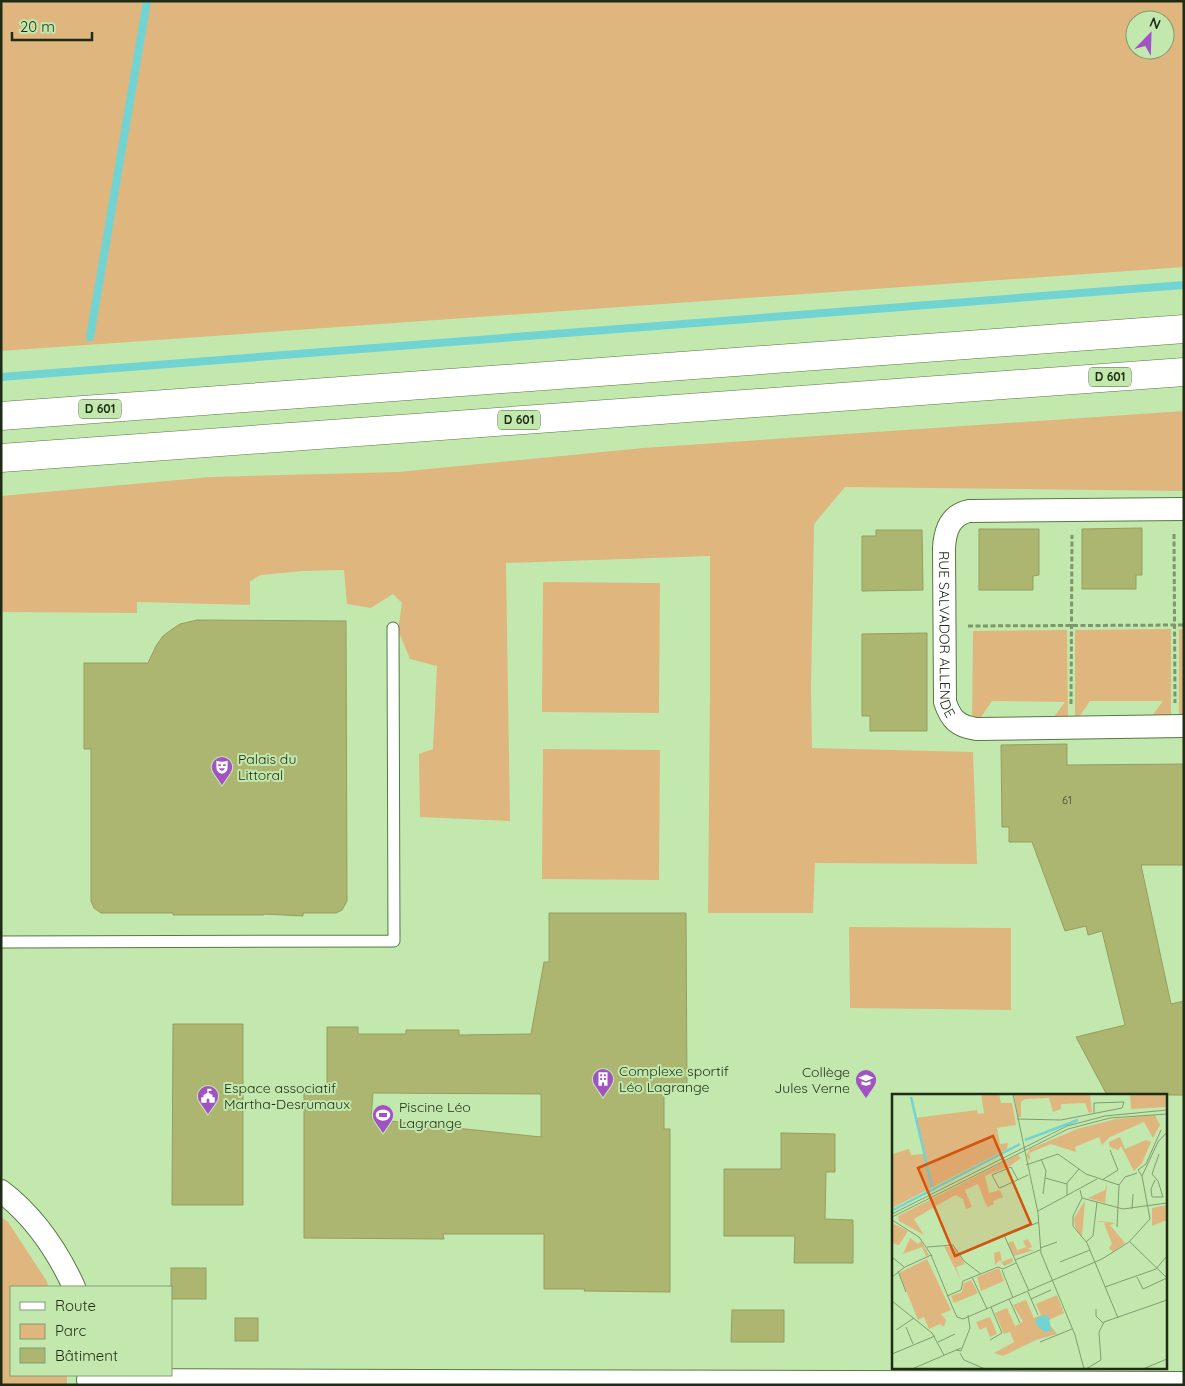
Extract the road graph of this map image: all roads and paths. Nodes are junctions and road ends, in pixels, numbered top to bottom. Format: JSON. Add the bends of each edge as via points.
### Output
{"nodes":[{"id":1,"x":1184,"y":329,"type":"edge"},
{"id":2,"x":1184,"y":372,"type":"edge"},
{"id":3,"x":1,"y":416,"type":"edge"},
{"id":4,"x":1,"y":458,"type":"edge"},
{"id":5,"x":1179,"y":509,"type":"edge"},
{"id":6,"x":1072,"y":510,"type":"junction"},
{"id":7,"x":1174,"y":625,"type":"junction"},
{"id":8,"x":1184,"y":625,"type":"edge"},
{"id":9,"x":968,"y":626,"type":"dead end"},
{"id":10,"x":1071,"y":626,"type":"junction"},
{"id":11,"x":393,"y":628,"type":"dead end"},
{"id":12,"x":1179,"y":726,"type":"edge"},
{"id":13,"x":1071,"y":728,"type":"junction"},
{"id":14,"x":1,"y":942,"type":"edge"},
{"id":15,"x":1,"y":1191,"type":"edge"},
{"id":16,"x":74,"y":1286,"type":"edge"},
{"id":17,"x":88,"y":1380,"type":"edge"},
{"id":18,"x":711,"y":1383,"type":"edge"},
{"id":19,"x":1184,"y":1383,"type":"edge"},
{"id":20,"x":774,"y":1384,"type":"edge"},
{"id":21,"x":1086,"y":1384,"type":"edge"}],
"edges":[{"from":1,"to":3,"type":"main road","number":"D 601"},
{"from":2,"to":4,"type":"main road","number":"D 601"},
{"from":5,"to":6,"type":"street","name":"RUE SALVADOR ALLENDE"},
{"from":5,"to":7,"type":"path"},
{"from":6,"to":10,"type":"path"},
{"from":6,"to":13,"type":"street","name":"RUE SALVADOR ALLENDE","via":[[965,512],[952,520],[944,539],[945,702],[953,719],[976,730]]},
{"from":7,"to":8,"type":"path"},
{"from":7,"to":10,"type":"path"},
{"from":7,"to":12,"type":"path"},
{"from":9,"to":10,"type":"path"},
{"from":10,"to":13,"type":"path"},
{"from":11,"to":14,"type":"lane","via":[[394,941]]},
{"from":12,"to":13,"type":"street","name":"RUE SALVADOR ALLENDE"},
{"from":15,"to":16,"type":"street","via":[[40,1230],[58,1255]]},
{"from":17,"to":18,"type":"street"},
{"from":18,"to":20,"type":"street"},
{"from":19,"to":21,"type":"street"},
{"from":20,"to":21,"type":"street"}]}
